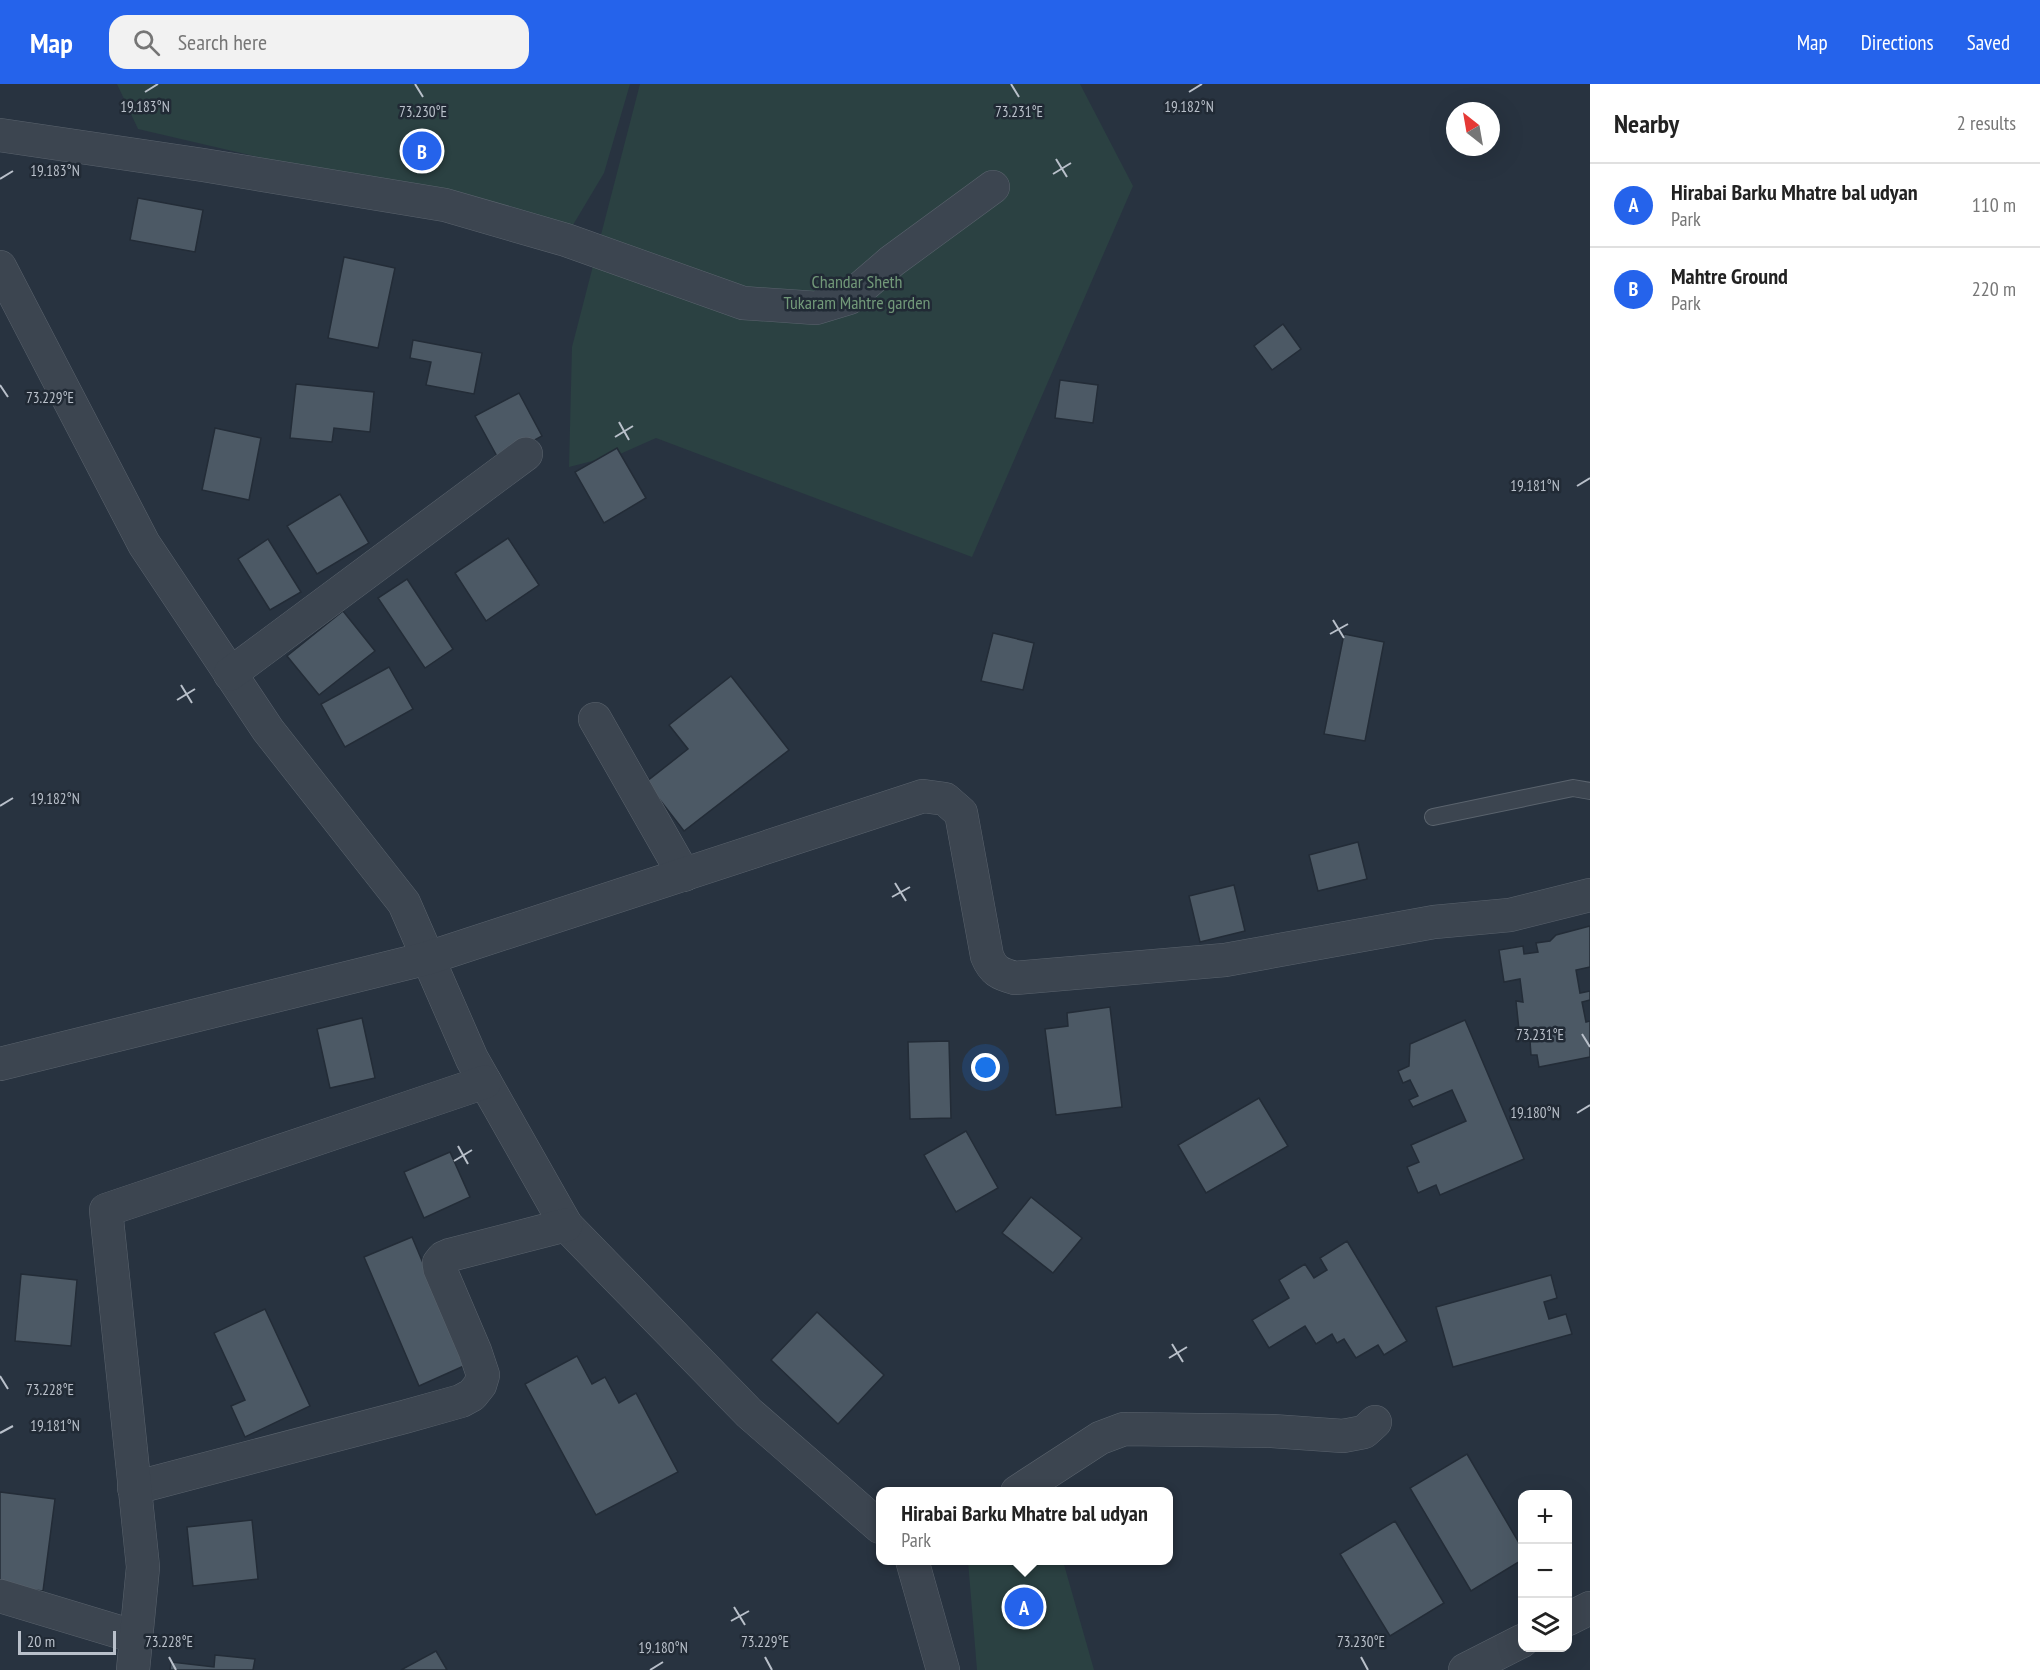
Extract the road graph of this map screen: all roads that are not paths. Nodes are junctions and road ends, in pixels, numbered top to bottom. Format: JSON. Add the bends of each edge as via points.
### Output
{"nodes":[{"id":1,"x":0,"y":135,"type":"edge"},
{"id":2,"x":993,"y":187,"type":"dead end"},
{"id":3,"x":0,"y":267,"type":"edge"},
{"id":4,"x":526,"y":454,"type":"dead end"},
{"id":5,"x":231,"y":674,"type":"junction"},
{"id":6,"x":595,"y":719,"type":"dead end"},
{"id":7,"x":1590,"y":791,"type":"edge"},
{"id":8,"x":1433,"y":817,"type":"dead end"},
{"id":9,"x":684,"y":875,"type":"junction"},
{"id":10,"x":1590,"y":895,"type":"edge"},
{"id":11,"x":428,"y":958,"type":"junction"},
{"id":12,"x":0,"y":1064,"type":"edge"},
{"id":13,"x":485,"y":1082,"type":"junction"},
{"id":14,"x":566,"y":1225,"type":"junction"},
{"id":15,"x":1375,"y":1422,"type":"dead end"},
{"id":16,"x":1023,"y":1487,"type":"edge"},
{"id":17,"x":134,"y":1488,"type":"junction"},
{"id":18,"x":876,"y":1524,"type":"edge"},
{"id":19,"x":913,"y":1565,"type":"edge"},
{"id":20,"x":0,"y":1596,"type":"edge"},
{"id":21,"x":1590,"y":1608,"type":"edge"},
{"id":22,"x":1572,"y":1617,"type":"edge"},
{"id":23,"x":136,"y":1637,"type":"junction"},
{"id":24,"x":1518,"y":1643,"type":"edge"},
{"id":25,"x":133,"y":1670,"type":"edge"},
{"id":26,"x":943,"y":1670,"type":"edge"},
{"id":27,"x":1465,"y":1670,"type":"edge"}],
"edges":[{"from":1,"to":2,"type":"street","via":[[445,205],[566,240],[743,303],[816,308],[849,298],[892,261]]},
{"from":3,"to":5,"type":"street","via":[[144,544]]},
{"from":4,"to":5,"type":"street"},
{"from":5,"to":11,"type":"street","via":[[268,730],[404,903]]},
{"from":6,"to":9,"type":"street"},
{"from":7,"to":8,"type":"lane","via":[[1573,788]]},
{"from":9,"to":10,"type":"street","via":[[923,796],[945,799],[961,813],[991,967],[1000,975],[1015,978],[1225,960],[1434,922],[1510,915]]},
{"from":9,"to":11,"type":"street"},
{"from":11,"to":12,"type":"street"},
{"from":11,"to":13,"type":"street"},
{"from":13,"to":14,"type":"street"},
{"from":13,"to":17,"type":"street","via":[[106,1210]]},
{"from":14,"to":17,"type":"street","via":[[450,1255],[439,1263],[483,1375],[472,1395],[404,1417]]},
{"from":14,"to":18,"type":"street","via":[[749,1413]]},
{"from":15,"to":16,"type":"street","via":[[1364,1432],[1343,1436],[1124,1429],[1100,1438]]},
{"from":17,"to":23,"type":"street","via":[[143,1567]]},
{"from":19,"to":26,"type":"street"},
{"from":20,"to":23,"type":"street"},
{"from":21,"to":22,"type":"street"},
{"from":23,"to":25,"type":"street"},
{"from":24,"to":27,"type":"street"}]}
